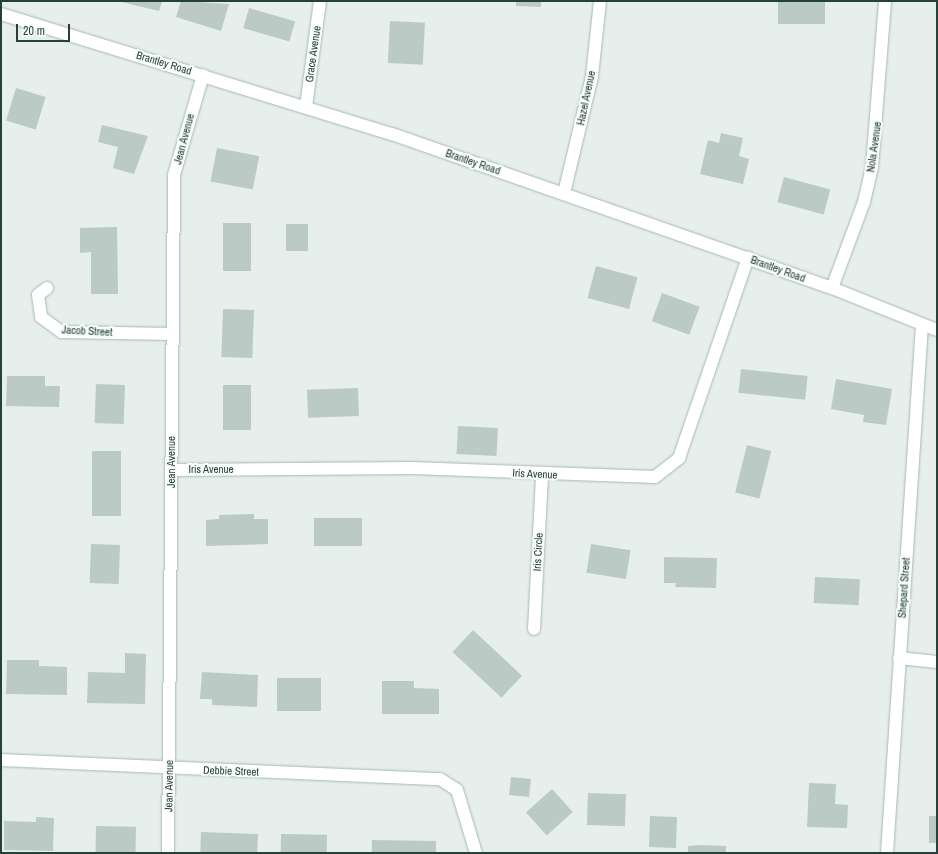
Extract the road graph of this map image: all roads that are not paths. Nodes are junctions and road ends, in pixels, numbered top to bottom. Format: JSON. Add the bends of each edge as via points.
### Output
{"nodes":[{"id":1,"x":320,"y":1,"type":"edge"},
{"id":2,"x":600,"y":1,"type":"edge"},
{"id":3,"x":885,"y":1,"type":"edge"},
{"id":4,"x":1,"y":14,"type":"edge"},
{"id":5,"x":203,"y":75,"type":"junction"},
{"id":6,"x":306,"y":107,"type":"junction"},
{"id":7,"x":564,"y":192,"type":"junction"},
{"id":8,"x":748,"y":258,"type":"junction"},
{"id":9,"x":47,"y":288,"type":"dead end"},
{"id":10,"x":832,"y":288,"type":"junction"},
{"id":11,"x":922,"y":324,"type":"junction"},
{"id":12,"x":937,"y":330,"type":"edge"},
{"id":13,"x":172,"y":334,"type":"junction"},
{"id":14,"x":171,"y":470,"type":"junction"},
{"id":15,"x":542,"y":475,"type":"junction"},
{"id":16,"x":534,"y":629,"type":"dead end"},
{"id":17,"x":899,"y":658,"type":"junction"},
{"id":18,"x":937,"y":662,"type":"edge"},
{"id":19,"x":1,"y":760,"type":"edge"},
{"id":20,"x":169,"y":768,"type":"junction"},
{"id":21,"x":168,"y":853,"type":"edge"},
{"id":22,"x":476,"y":853,"type":"edge"},
{"id":23,"x":887,"y":853,"type":"edge"}],
"edges":[{"from":1,"to":6,"type":"street","name":"Grace Avenue"},
{"from":2,"to":7,"type":"street","name":"Hazel Avenue","via":[[592,76]]},
{"from":3,"to":10,"type":"street","name":"Nola Avenue","via":[[872,167],[864,202]]},
{"from":4,"to":5,"type":"street","name":"Brantley Road"},
{"from":5,"to":6,"type":"street","name":"Brantley Road"},
{"from":5,"to":13,"type":"street","name":"Jean Avenue","via":[[174,175]]},
{"from":6,"to":7,"type":"street","name":"Brantley Road"},
{"from":7,"to":8,"type":"street","name":"Brantley Road"},
{"from":8,"to":10,"type":"street","name":"Brantley Road"},
{"from":8,"to":15,"type":"street","name":"Iris Avenue","via":[[679,458],[655,477],[639,479]]},
{"from":9,"to":13,"type":"street","name":"Jacob Street","via":[[38,295],[41,317],[62,332]]},
{"from":10,"to":11,"type":"street","name":"Brantley Road"},
{"from":11,"to":12,"type":"street","name":"Brantley Road"},
{"from":11,"to":17,"type":"street","name":"Shepard Street"},
{"from":13,"to":14,"type":"street","name":"Jean Avenue"},
{"from":14,"to":15,"type":"street","name":"Iris Avenue","via":[[412,468]]},
{"from":14,"to":20,"type":"street","name":"Jean Avenue"},
{"from":15,"to":16,"type":"street","name":"Iris Circle"},
{"from":17,"to":18,"type":"street"},
{"from":17,"to":23,"type":"street","name":"Shepard Street"},
{"from":19,"to":20,"type":"street","name":"Debbie Street"},
{"from":20,"to":21,"type":"street","name":"Jean Avenue"},
{"from":20,"to":22,"type":"street","name":"Debbie Street","via":[[440,779],[457,790]]}]}
